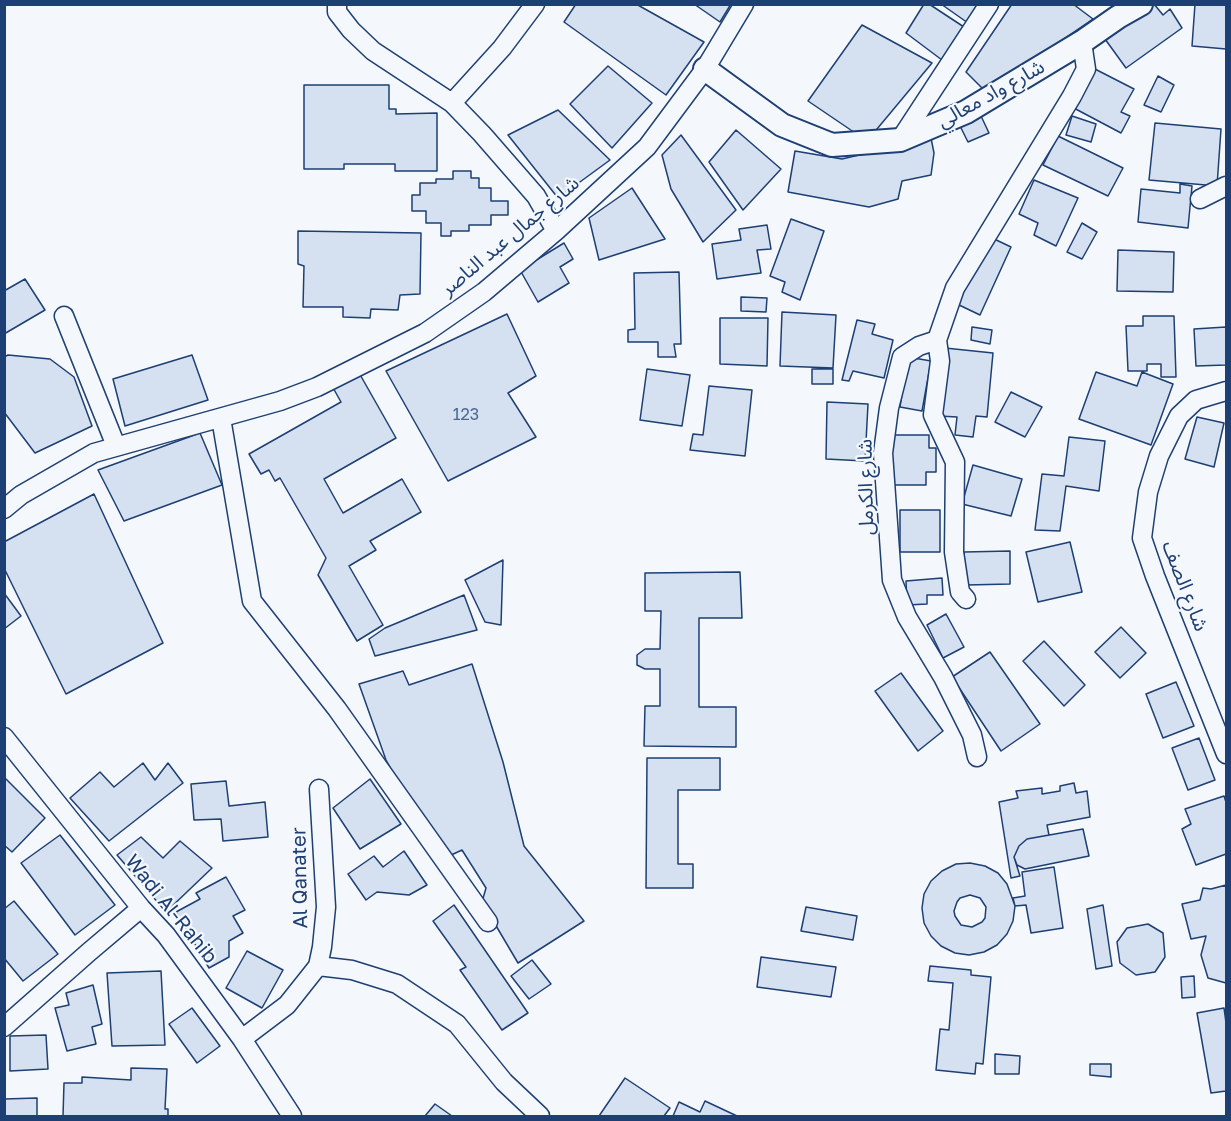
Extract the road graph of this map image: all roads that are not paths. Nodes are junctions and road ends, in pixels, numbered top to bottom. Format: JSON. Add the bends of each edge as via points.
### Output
{"nodes":[{"id":1,"x":336,"y":4,"type":"edge"},
{"id":2,"x":535,"y":4,"type":"edge"},
{"id":3,"x":744,"y":4,"type":"edge"},
{"id":4,"x":989,"y":4,"type":"edge"},
{"id":5,"x":1142,"y":4,"type":"edge"},
{"id":6,"x":1082,"y":42,"type":"junction"},
{"id":7,"x":705,"y":69,"type":"junction"},
{"id":8,"x":452,"y":103,"type":"junction"},
{"id":9,"x":900,"y":140,"type":"junction"},
{"id":10,"x":1227,"y":186,"type":"edge"},
{"id":11,"x":1200,"y":199,"type":"dead end"},
{"id":12,"x":556,"y":231,"type":"junction"},
{"id":13,"x":64,"y":316,"type":"dead end"},
{"id":14,"x":937,"y":340,"type":"junction"},
{"id":15,"x":1227,"y":392,"type":"edge"},
{"id":16,"x":221,"y":418,"type":"junction"},
{"id":17,"x":116,"y":446,"type":"junction"},
{"id":18,"x":4,"y":509,"type":"edge"},
{"id":19,"x":966,"y":598,"type":"dead end"},
{"id":20,"x":4,"y":737,"type":"edge"},
{"id":21,"x":1227,"y":754,"type":"edge"},
{"id":22,"x":977,"y":757,"type":"dead end"},
{"id":23,"x":319,"y":789,"type":"dead end"},
{"id":24,"x":141,"y":908,"type":"junction"},
{"id":25,"x":488,"y":922,"type":"dead end"},
{"id":26,"x":318,"y":966,"type":"junction"},
{"id":27,"x":4,"y":1027,"type":"edge"},
{"id":28,"x":242,"y":1039,"type":"junction"},
{"id":29,"x":292,"y":1116,"type":"edge"},
{"id":30,"x":540,"y":1116,"type":"edge"}],
"edges":[{"from":1,"to":8,"type":"street","via":[[337,12],[351,30],[373,51]]},
{"from":2,"to":8,"type":"street"},
{"from":3,"to":7,"type":"street","name":"شارع جمال عبد الناصر"},
{"from":4,"to":9,"type":"street"},
{"from":5,"to":6,"type":"street","name":"شارع واد معالي"},
{"from":6,"to":9,"type":"street","name":"شارع واد معالي","via":[[966,112]]},
{"from":6,"to":14,"type":"street","via":[[1086,69],[955,288]]},
{"from":7,"to":9,"type":"street","name":"شارع واد معالي","via":[[782,125],[832,145]]},
{"from":7,"to":12,"type":"street","name":"شارع جمال عبد الناصر","via":[[647,147]]},
{"from":8,"to":12,"type":"street","via":[[536,196]]},
{"from":10,"to":11,"type":"street"},
{"from":12,"to":16,"type":"street","name":"شارع جمال عبد الناصر","via":[[484,292],[425,333],[317,387]]},
{"from":13,"to":17,"type":"street"},
{"from":14,"to":19,"type":"street","via":[[940,362],[933,416],[954,462],[954,552],[960,592]]},
{"from":14,"to":22,"type":"street","name":"شارع الكرمل","via":[[902,357],[890,408],[883,453],[892,580],[907,617],[972,735]]},
{"from":15,"to":21,"type":"street","name":"شارع الصف","via":[[1196,400],[1179,416],[1159,456],[1142,538]]},
{"from":16,"to":17,"type":"street","name":"شارع جمال عبد الناصر"},
{"from":16,"to":25,"type":"street","via":[[252,601],[337,709]]},
{"from":17,"to":18,"type":"street","name":"شارع جمال عبد الناصر","via":[[94,453]]},
{"from":20,"to":24,"type":"street","name":"Wadi Al-Rahib"},
{"from":23,"to":26,"type":"street","name":"Al Qanater","via":[[326,907]]},
{"from":24,"to":27,"type":"street"},
{"from":24,"to":28,"type":"street","name":"Wadi Al-Rahib","via":[[166,935]]},
{"from":26,"to":28,"type":"street","via":[[287,1005]]},
{"from":26,"to":30,"type":"street","via":[[352,970],[397,984],[457,1024],[504,1082]]},
{"from":28,"to":29,"type":"street","name":"Wadi Al-Rahib"}]}
